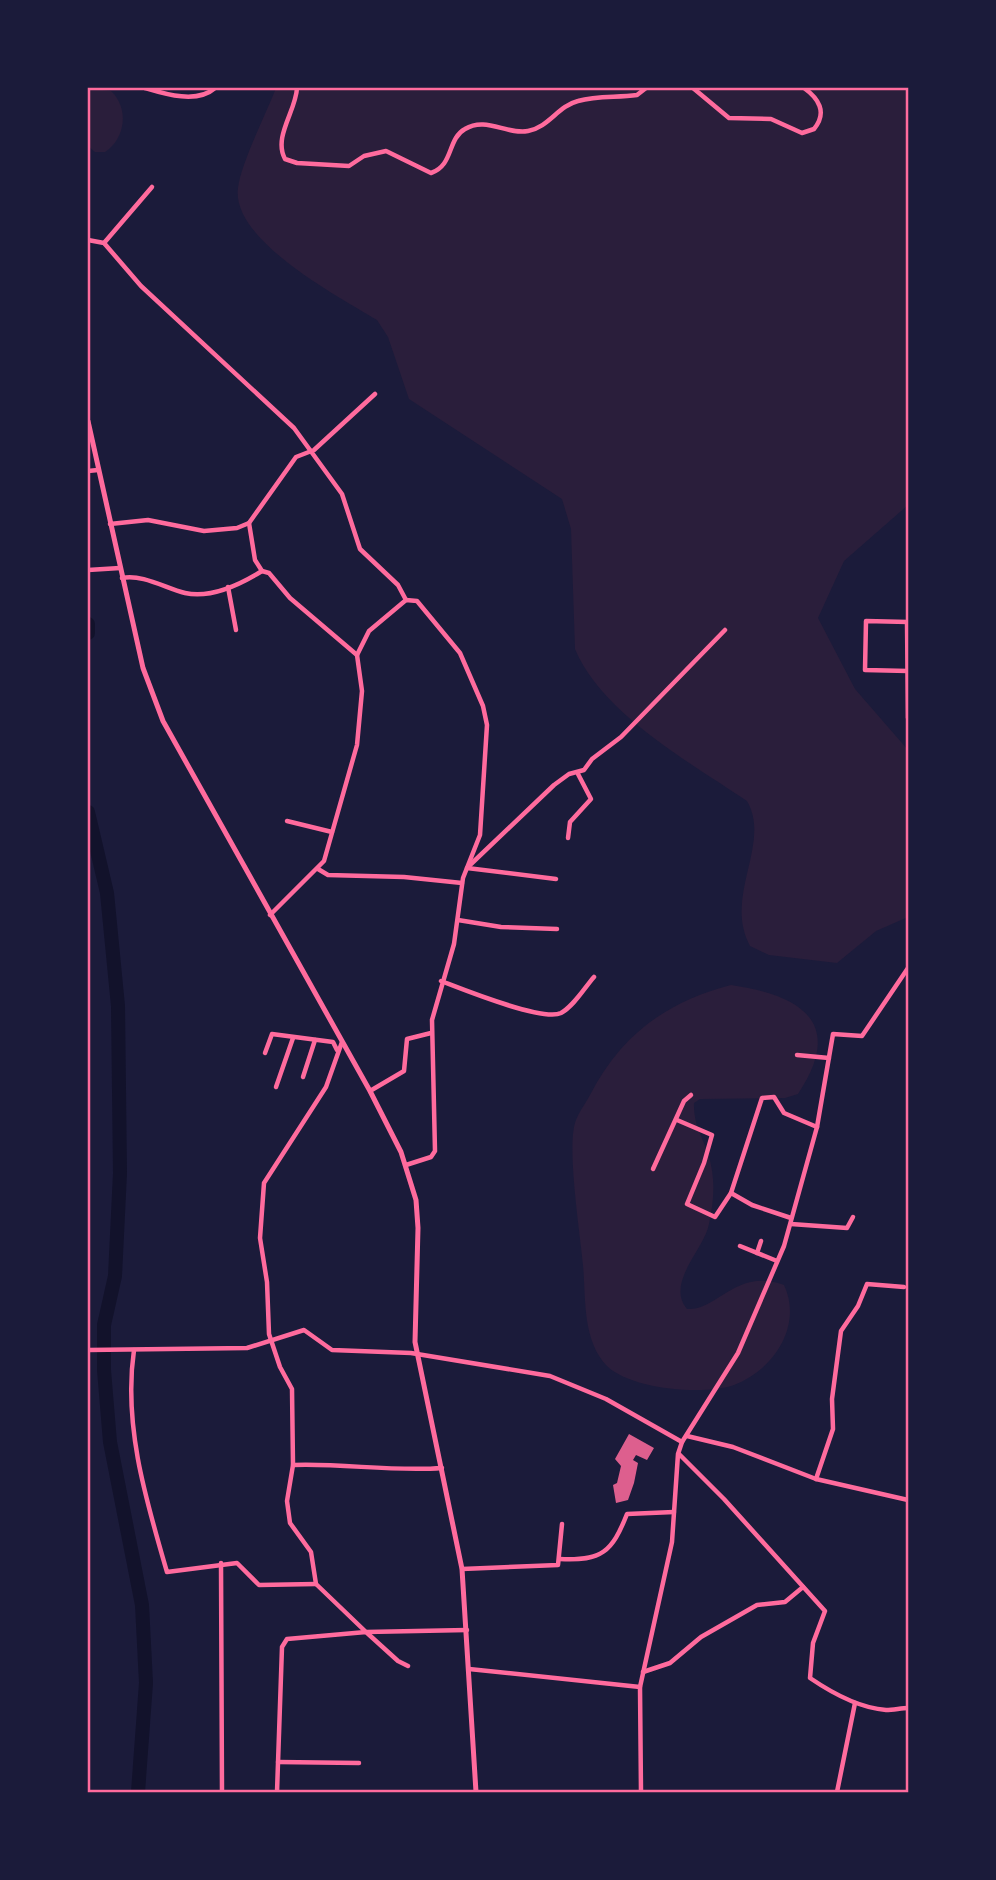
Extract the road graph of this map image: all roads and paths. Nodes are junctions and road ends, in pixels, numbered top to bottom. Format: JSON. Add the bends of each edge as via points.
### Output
{"nodes":[{"id":1,"x":145,"y":88,"type":"edge"},
{"id":2,"x":215,"y":88,"type":"edge"},
{"id":3,"x":297,"y":88,"type":"edge"},
{"id":4,"x":646,"y":88,"type":"edge"},
{"id":5,"x":693,"y":88,"type":"edge"},
{"id":6,"x":804,"y":88,"type":"edge"},
{"id":7,"x":152,"y":187,"type":"dead end"},
{"id":8,"x":88,"y":240,"type":"edge"},
{"id":9,"x":104,"y":243,"type":"junction"},
{"id":10,"x":375,"y":394,"type":"dead end"},
{"id":11,"x":88,"y":421,"type":"edge"},
{"id":12,"x":309,"y":450,"type":"junction"},
{"id":13,"x":98,"y":470,"type":"junction"},
{"id":14,"x":88,"y":471,"type":"edge"},
{"id":15,"x":249,"y":523,"type":"junction"},
{"id":16,"x":110,"y":524,"type":"junction"},
{"id":17,"x":120,"y":568,"type":"junction"},
{"id":18,"x":88,"y":570,"type":"edge"},
{"id":19,"x":262,"y":571,"type":"junction"},
{"id":20,"x":122,"y":578,"type":"junction"},
{"id":21,"x":228,"y":587,"type":"junction"},
{"id":22,"x":406,"y":600,"type":"junction"},
{"id":23,"x":908,"y":622,"type":"edge"},
{"id":24,"x":725,"y":630,"type":"dead end"},
{"id":25,"x":236,"y":631,"type":"dead end"},
{"id":26,"x":356,"y":655,"type":"junction"},
{"id":27,"x":908,"y":671,"type":"edge"},
{"id":28,"x":908,"y":718,"type":"edge"},
{"id":29,"x":578,"y":774,"type":"junction"},
{"id":30,"x":287,"y":821,"type":"dead end"},
{"id":31,"x":332,"y":832,"type":"junction"},
{"id":32,"x":568,"y":838,"type":"dead end"},
{"id":33,"x":467,"y":868,"type":"junction"},
{"id":34,"x":318,"y":869,"type":"junction"},
{"id":35,"x":556,"y":879,"type":"dead end"},
{"id":36,"x":462,"y":883,"type":"junction"},
{"id":37,"x":270,"y":915,"type":"junction"},
{"id":38,"x":458,"y":920,"type":"junction"},
{"id":39,"x":557,"y":929,"type":"dead end"},
{"id":40,"x":908,"y":968,"type":"edge"},
{"id":41,"x":594,"y":976,"type":"dead end"},
{"id":42,"x":441,"y":981,"type":"junction"},
{"id":43,"x":431,"y":1034,"type":"junction"},
{"id":44,"x":293,"y":1038,"type":"junction"},
{"id":45,"x":315,"y":1040,"type":"junction"},
{"id":46,"x":343,"y":1041,"type":"junction"},
{"id":47,"x":337,"y":1050,"type":"junction"},
{"id":48,"x":265,"y":1053,"type":"dead end"},
{"id":49,"x":797,"y":1055,"type":"dead end"},
{"id":50,"x":829,"y":1058,"type":"junction"},
{"id":51,"x":303,"y":1077,"type":"dead end"},
{"id":52,"x":276,"y":1087,"type":"dead end"},
{"id":53,"x":370,"y":1091,"type":"junction"},
{"id":54,"x":691,"y":1095,"type":"dead end"},
{"id":55,"x":677,"y":1119,"type":"junction"},
{"id":56,"x":817,"y":1128,"type":"junction"},
{"id":57,"x":406,"y":1165,"type":"junction"},
{"id":58,"x":653,"y":1169,"type":"dead end"},
{"id":59,"x":731,"y":1193,"type":"junction"},
{"id":60,"x":792,"y":1217,"type":"junction"},
{"id":61,"x":853,"y":1217,"type":"dead end"},
{"id":62,"x":791,"y":1224,"type":"junction"},
{"id":63,"x":761,"y":1241,"type":"dead end"},
{"id":64,"x":740,"y":1245,"type":"dead end"},
{"id":65,"x":757,"y":1253,"type":"junction"},
{"id":66,"x":777,"y":1261,"type":"junction"},
{"id":67,"x":904,"y":1287,"type":"dead end"},
{"id":68,"x":271,"y":1341,"type":"junction"},
{"id":69,"x":88,"y":1350,"type":"edge"},
{"id":70,"x":132,"y":1350,"type":"junction"},
{"id":71,"x":417,"y":1354,"type":"junction"},
{"id":72,"x":687,"y":1436,"type":"junction"},
{"id":73,"x":682,"y":1442,"type":"junction"},
{"id":74,"x":678,"y":1454,"type":"junction"},
{"id":75,"x":293,"y":1465,"type":"junction"},
{"id":76,"x":442,"y":1468,"type":"junction"},
{"id":77,"x":816,"y":1479,"type":"junction"},
{"id":78,"x":908,"y":1500,"type":"edge"},
{"id":79,"x":674,"y":1512,"type":"junction"},
{"id":80,"x":562,"y":1524,"type":"dead end"},
{"id":81,"x":560,"y":1559,"type":"junction"},
{"id":82,"x":222,"y":1563,"type":"junction"},
{"id":83,"x":462,"y":1569,"type":"junction"},
{"id":84,"x":316,"y":1584,"type":"junction"},
{"id":85,"x":803,"y":1587,"type":"junction"},
{"id":86,"x":467,"y":1630,"type":"junction"},
{"id":87,"x":366,"y":1632,"type":"junction"},
{"id":88,"x":408,"y":1666,"type":"dead end"},
{"id":89,"x":469,"y":1669,"type":"junction"},
{"id":90,"x":642,"y":1673,"type":"junction"},
{"id":91,"x":640,"y":1687,"type":"junction"},
{"id":92,"x":855,"y":1703,"type":"junction"},
{"id":93,"x":908,"y":1708,"type":"edge"},
{"id":94,"x":278,"y":1762,"type":"junction"},
{"id":95,"x":359,"y":1763,"type":"dead end"},
{"id":96,"x":222,"y":1793,"type":"edge"},
{"id":97,"x":277,"y":1793,"type":"edge"},
{"id":98,"x":476,"y":1793,"type":"edge"},
{"id":99,"x":641,"y":1793,"type":"edge"},
{"id":100,"x":837,"y":1793,"type":"edge"}],
"edges":[{"from":1,"to":2,"type":"street","via":[[192,96]]},
{"from":3,"to":4,"type":"street","via":[[281,143],[285,159],[349,166],[364,156],[386,151],[431,173],[447,162],[457,134],[472,125],[527,131],[547,124],[577,101],[637,95]]},
{"from":5,"to":6,"type":"street","via":[[729,118],[771,119],[802,132],[814,128],[821,116],[815,96]]},
{"from":7,"to":9,"type":"street"},
{"from":8,"to":9,"type":"street"},
{"from":9,"to":12,"type":"street","via":[[141,286],[294,428]]},
{"from":10,"to":12,"type":"street"},
{"from":11,"to":13,"type":"street"},
{"from":12,"to":15,"type":"street","via":[[296,457]]},
{"from":12,"to":22,"type":"street","via":[[342,494],[360,549],[398,585]]},
{"from":13,"to":14,"type":"street"},
{"from":13,"to":16,"type":"street"},
{"from":15,"to":16,"type":"street","via":[[204,531],[148,520]]},
{"from":15,"to":19,"type":"street"},
{"from":16,"to":17,"type":"street"},
{"from":17,"to":18,"type":"street"},
{"from":17,"to":20,"type":"street"},
{"from":19,"to":21,"type":"street"},
{"from":19,"to":26,"type":"street"},
{"from":20,"to":21,"type":"street","via":[[149,581],[187,594]]},
{"from":20,"to":37,"type":"street","via":[[143,668],[163,721]]},
{"from":21,"to":25,"type":"street"},
{"from":22,"to":26,"type":"street","via":[[369,631]]},
{"from":22,"to":33,"type":"street","via":[[417,601],[455,646],[486,716],[484,813]]},
{"from":23,"to":27,"type":"street"},
{"from":23,"to":27,"type":"street","via":[[866,621],[865,657],[865,670]]},
{"from":24,"to":29,"type":"street","via":[[643,717]]},
{"from":26,"to":31,"type":"street","via":[[362,691],[357,745]]},
{"from":27,"to":28,"type":"street"},
{"from":29,"to":32,"type":"street","via":[[591,799],[570,822]]},
{"from":29,"to":33,"type":"street","via":[[569,774],[554,785]]},
{"from":30,"to":31,"type":"street"},
{"from":31,"to":34,"type":"street"},
{"from":33,"to":35,"type":"street"},
{"from":33,"to":36,"type":"street"},
{"from":34,"to":36,"type":"street","via":[[328,875]]},
{"from":34,"to":37,"type":"street"},
{"from":36,"to":38,"type":"street"},
{"from":37,"to":46,"type":"street"},
{"from":38,"to":39,"type":"street"},
{"from":38,"to":42,"type":"street"},
{"from":40,"to":50,"type":"street","via":[[862,1036],[833,1034]]},
{"from":41,"to":42,"type":"street","via":[[555,1014],[494,1001]]},
{"from":42,"to":43,"type":"street"},
{"from":43,"to":53,"type":"street","via":[[407,1039],[404,1071]]},
{"from":43,"to":57,"type":"street","via":[[435,1151],[431,1157]]},
{"from":44,"to":45,"type":"street"},
{"from":44,"to":48,"type":"street","via":[[272,1034]]},
{"from":44,"to":52,"type":"street"},
{"from":45,"to":47,"type":"street","via":[[333,1042]]},
{"from":45,"to":51,"type":"street"},
{"from":46,"to":47,"type":"street"},
{"from":46,"to":53,"type":"street"},
{"from":47,"to":68,"type":"street","via":[[326,1087],[264,1183],[260,1238]]},
{"from":49,"to":50,"type":"street"},
{"from":50,"to":56,"type":"street"},
{"from":53,"to":57,"type":"street"},
{"from":54,"to":55,"type":"street"},
{"from":55,"to":58,"type":"street"},
{"from":55,"to":59,"type":"street","via":[[712,1135],[687,1204],[715,1217]]},
{"from":56,"to":59,"type":"street","via":[[784,1113],[774,1097],[762,1098]]},
{"from":56,"to":60,"type":"street"},
{"from":57,"to":71,"type":"street","via":[[418,1228]]},
{"from":59,"to":60,"type":"street","via":[[751,1205]]},
{"from":60,"to":62,"type":"street"},
{"from":61,"to":62,"type":"street","via":[[842,1228]]},
{"from":62,"to":66,"type":"street"},
{"from":63,"to":65,"type":"street"},
{"from":64,"to":65,"type":"street"},
{"from":65,"to":66,"type":"street"},
{"from":66,"to":72,"type":"street","via":[[731,1367]]},
{"from":67,"to":77,"type":"street","via":[[867,1284],[858,1306],[844,1322],[832,1399],[833,1429]]},
{"from":68,"to":70,"type":"street","via":[[237,1349]]},
{"from":68,"to":71,"type":"street","via":[[304,1330],[332,1350]]},
{"from":68,"to":75,"type":"street","via":[[292,1389]]},
{"from":69,"to":70,"type":"street"},
{"from":70,"to":82,"type":"street","via":[[138,1460],[167,1572]]},
{"from":71,"to":73,"type":"street","via":[[555,1377],[606,1399]]},
{"from":71,"to":76,"type":"street"},
{"from":72,"to":73,"type":"street"},
{"from":72,"to":77,"type":"street","via":[[733,1447]]},
{"from":73,"to":74,"type":"street"},
{"from":74,"to":79,"type":"street"},
{"from":74,"to":85,"type":"street"},
{"from":75,"to":76,"type":"street"},
{"from":75,"to":84,"type":"street","via":[[287,1501],[290,1523],[311,1552]]},
{"from":76,"to":83,"type":"street"},
{"from":77,"to":78,"type":"street"},
{"from":79,"to":81,"type":"street","via":[[627,1514],[609,1549],[592,1559]]},
{"from":79,"to":90,"type":"street","via":[[662,1594]]},
{"from":80,"to":81,"type":"street"},
{"from":81,"to":83,"type":"street","via":[[558,1565]]},
{"from":82,"to":84,"type":"street","via":[[237,1563],[259,1585]]},
{"from":82,"to":96,"type":"street"},
{"from":83,"to":86,"type":"street"},
{"from":84,"to":87,"type":"street"},
{"from":85,"to":90,"type":"street","via":[[785,1602],[757,1605],[701,1637],[670,1663]]},
{"from":85,"to":92,"type":"street","via":[[825,1611],[813,1643],[810,1678]]},
{"from":86,"to":87,"type":"street"},
{"from":86,"to":89,"type":"street"},
{"from":87,"to":88,"type":"street"},
{"from":87,"to":94,"type":"street","via":[[290,1638],[284,1643]]},
{"from":89,"to":91,"type":"street"},
{"from":89,"to":98,"type":"street"},
{"from":90,"to":91,"type":"street"},
{"from":91,"to":99,"type":"street"},
{"from":92,"to":93,"type":"street","via":[[888,1710]]},
{"from":92,"to":100,"type":"street"},
{"from":94,"to":95,"type":"street"},
{"from":94,"to":97,"type":"street"}]}
